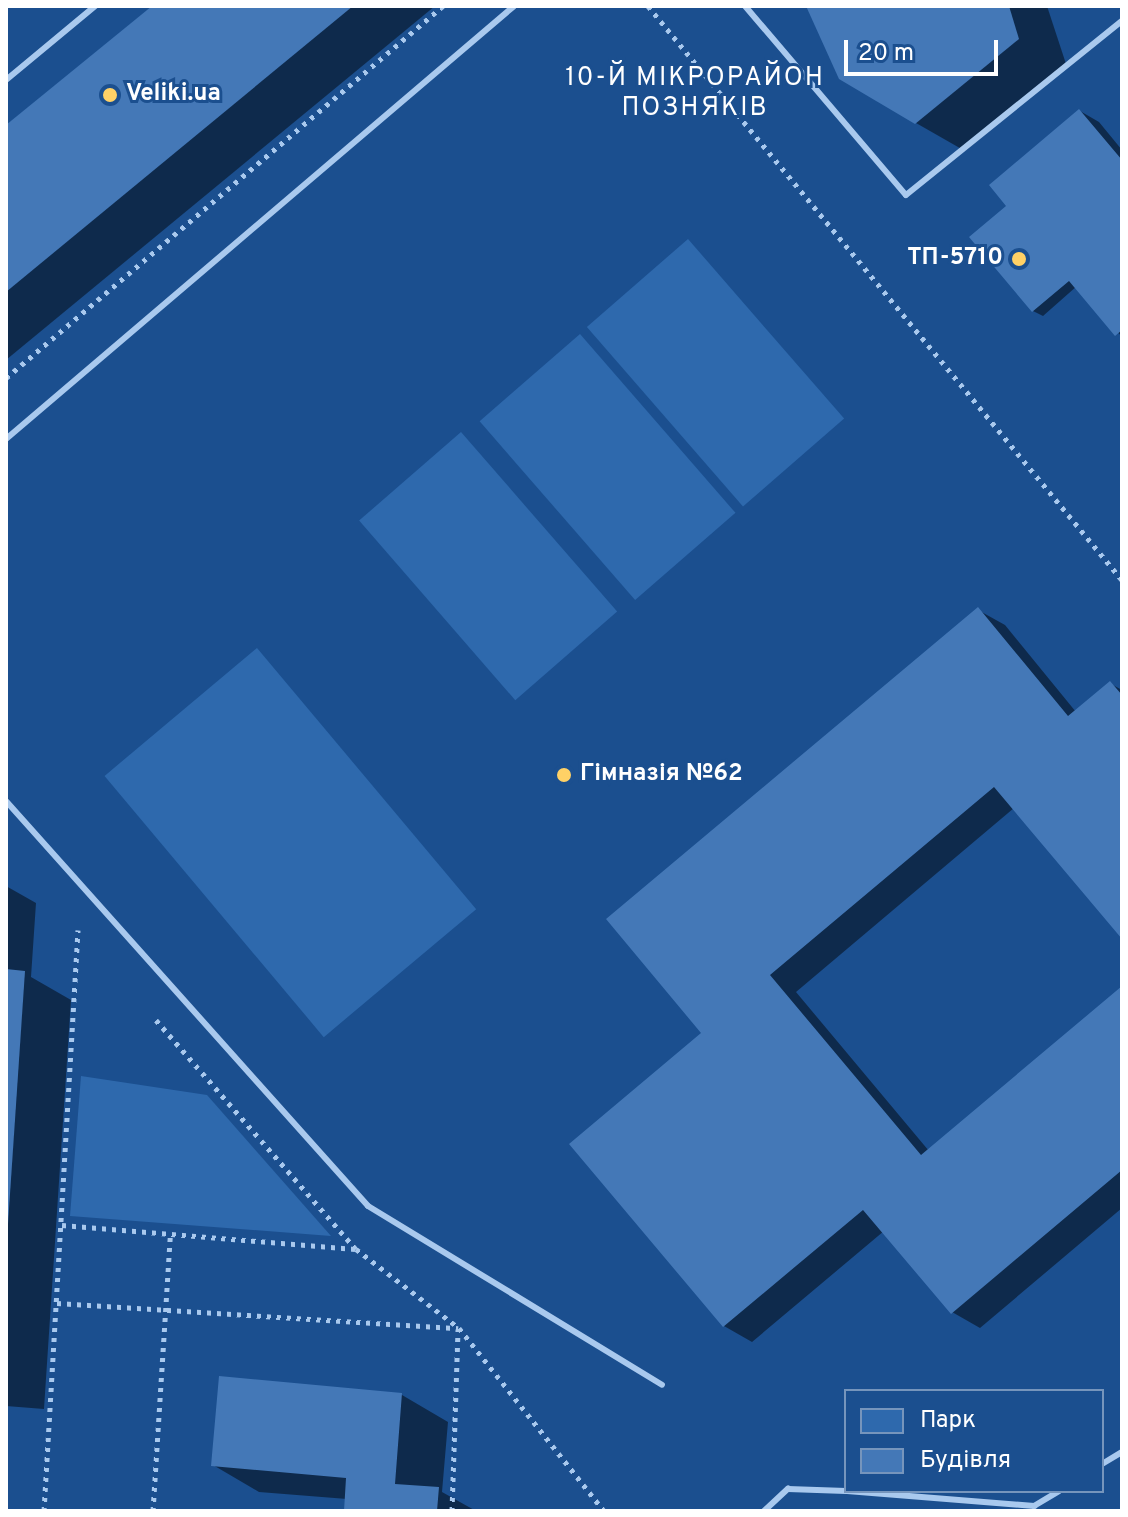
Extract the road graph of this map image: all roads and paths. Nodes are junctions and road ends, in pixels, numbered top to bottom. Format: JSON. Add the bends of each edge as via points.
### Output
{"nodes":[{"id":1,"x":95,"y":6,"type":"edge"},
{"id":2,"x":443,"y":6,"type":"edge"},
{"id":3,"x":514,"y":6,"type":"edge"},
{"id":4,"x":648,"y":6,"type":"edge"},
{"id":5,"x":745,"y":6,"type":"edge"},
{"id":6,"x":1122,"y":21,"type":"edge"},
{"id":7,"x":6,"y":80,"type":"edge"},
{"id":8,"x":6,"y":378,"type":"edge"},
{"id":9,"x":6,"y":439,"type":"edge"},
{"id":10,"x":1122,"y":580,"type":"edge"},
{"id":11,"x":6,"y":801,"type":"edge"},
{"id":12,"x":68,"y":918,"type":"dead end"},
{"id":13,"x":78,"y":930,"type":"junction"},
{"id":14,"x":88,"y":942,"type":"dead end"},
{"id":15,"x":150,"y":1013,"type":"dead end"},
{"id":16,"x":62,"y":1225,"type":"junction"},
{"id":17,"x":170,"y":1237,"type":"junction"},
{"id":18,"x":356,"y":1249,"type":"junction"},
{"id":19,"x":57,"y":1303,"type":"junction"},
{"id":20,"x":166,"y":1311,"type":"junction"},
{"id":21,"x":459,"y":1328,"type":"junction"},
{"id":22,"x":662,"y":1385,"type":"dead end"},
{"id":23,"x":1122,"y":1452,"type":"edge"},
{"id":24,"x":1104,"y":1463,"type":"edge"},
{"id":25,"x":844,"y":1491,"type":"edge"},
{"id":26,"x":871,"y":1493,"type":"edge"},
{"id":27,"x":1056,"y":1493,"type":"edge"},
{"id":28,"x":44,"y":1511,"type":"edge"},
{"id":29,"x":153,"y":1511,"type":"edge"},
{"id":30,"x":452,"y":1511,"type":"edge"},
{"id":31,"x":604,"y":1511,"type":"edge"},
{"id":32,"x":764,"y":1511,"type":"edge"}],
"edges":[{"from":1,"to":7,"type":"lane"},
{"from":2,"to":8,"type":"path"},
{"from":3,"to":9,"type":"lane"},
{"from":4,"to":10,"type":"path"},
{"from":5,"to":6,"type":"lane","via":[[906,195]]},
{"from":11,"to":22,"type":"lane","via":[[368,1206]]},
{"from":12,"to":13,"type":"path"},
{"from":13,"to":14,"type":"path"},
{"from":13,"to":16,"type":"path"},
{"from":15,"to":18,"type":"path"},
{"from":16,"to":17,"type":"path"},
{"from":16,"to":19,"type":"path"},
{"from":17,"to":18,"type":"path"},
{"from":17,"to":20,"type":"path"},
{"from":18,"to":21,"type":"path"},
{"from":19,"to":20,"type":"path"},
{"from":19,"to":28,"type":"path"},
{"from":20,"to":21,"type":"path"},
{"from":20,"to":29,"type":"path"},
{"from":21,"to":30,"type":"path"},
{"from":21,"to":31,"type":"path"},
{"from":23,"to":24,"type":"lane"},
{"from":25,"to":32,"type":"lane","via":[[788,1489]]},
{"from":26,"to":27,"type":"lane","via":[[1034,1506]]}]}
